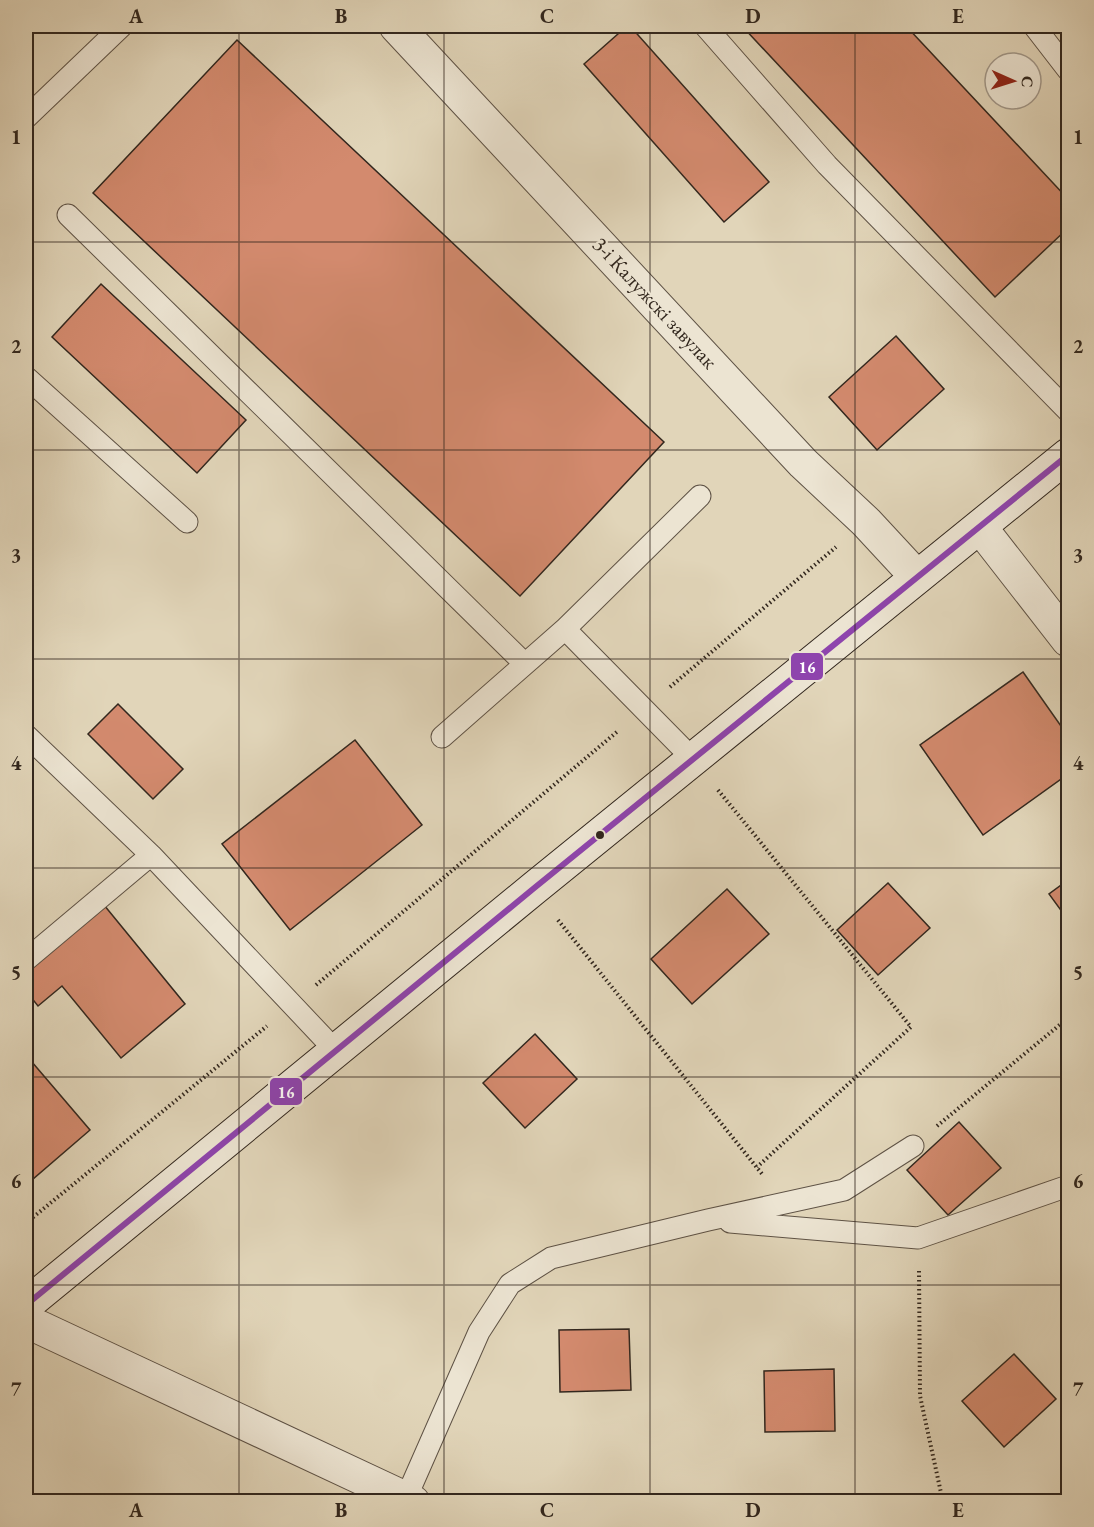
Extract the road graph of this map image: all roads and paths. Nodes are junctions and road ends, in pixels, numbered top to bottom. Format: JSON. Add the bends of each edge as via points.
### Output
{"nodes":[{"id":1,"x":122,"y":26,"type":"edge"},
{"id":2,"x":396,"y":26,"type":"edge"},
{"id":3,"x":705,"y":26,"type":"edge"},
{"id":4,"x":1034,"y":26,"type":"edge"},
{"id":5,"x":1068,"y":70,"type":"edge"},
{"id":6,"x":26,"y":118,"type":"edge"},
{"id":7,"x":68,"y":215,"type":"dead end"},
{"id":8,"x":26,"y":377,"type":"edge"},
{"id":9,"x":1068,"y":411,"type":"edge"},
{"id":10,"x":1068,"y":455,"type":"edge"},
{"id":11,"x":700,"y":496,"type":"dead end"},
{"id":12,"x":187,"y":522,"type":"dead end"},
{"id":13,"x":866,"y":522,"type":"junction"},
{"id":14,"x":980,"y":527,"type":"junction"},
{"id":15,"x":917,"y":577,"type":"junction"},
{"id":16,"x":565,"y":629,"type":"junction"},
{"id":17,"x":1068,"y":640,"type":"edge"},
{"id":18,"x":525,"y":664,"type":"junction"},
{"id":19,"x":643,"y":710,"type":"junction"},
{"id":20,"x":26,"y":735,"type":"edge"},
{"id":21,"x":442,"y":737,"type":"dead end"},
{"id":22,"x":693,"y":759,"type":"junction"},
{"id":23,"x":151,"y":855,"type":"junction"},
{"id":24,"x":533,"y":889,"type":"junction"},
{"id":25,"x":26,"y":960,"type":"edge"},
{"id":26,"x":293,"y":1005,"type":"junction"},
{"id":27,"x":1068,"y":1018,"type":"edge"},
{"id":28,"x":335,"y":1050,"type":"junction"},
{"id":29,"x":913,"y":1146,"type":"joint"},
{"id":30,"x":757,"y":1167,"type":"junction"},
{"id":31,"x":1068,"y":1186,"type":"edge"},
{"id":32,"x":785,"y":1203,"type":"junction"},
{"id":33,"x":708,"y":1220,"type":"junction"},
{"id":34,"x":26,"y":1223,"type":"edge"},
{"id":35,"x":918,"y":1238,"type":"junction"},
{"id":36,"x":26,"y":1305,"type":"edge"},
{"id":37,"x":26,"y":1320,"type":"edge"},
{"id":38,"x":410,"y":1500,"type":"edge"},
{"id":39,"x":943,"y":1502,"type":"edge"}],
"edges":[{"from":1,"to":6,"type":"lane"},
{"from":2,"to":13,"type":"street","name":"3-і Калужскі завулак","via":[[803,463]]},
{"from":3,"to":9,"type":"lane","via":[[827,165]]},
{"from":4,"to":5,"type":"lane"},
{"from":7,"to":18,"type":"lane"},
{"from":8,"to":12,"type":"lane"},
{"from":10,"to":14,"type":"street"},
{"from":11,"to":16,"type":"lane"},
{"from":13,"to":15,"type":"street","name":"3-і Калужскі завулак"},
{"from":13,"to":19,"type":"path"},
{"from":14,"to":15,"type":"street"},
{"from":14,"to":17,"type":"street"},
{"from":15,"to":22,"type":"street"},
{"from":16,"to":18,"type":"lane"},
{"from":16,"to":19,"type":"lane"},
{"from":18,"to":21,"type":"lane"},
{"from":19,"to":22,"type":"lane"},
{"from":19,"to":26,"type":"path"},
{"from":20,"to":23,"type":"lane"},
{"from":22,"to":24,"type":"street"},
{"from":22,"to":30,"type":"path","via":[[911,1027]]},
{"from":23,"to":25,"type":"lane"},
{"from":23,"to":26,"type":"lane"},
{"from":24,"to":28,"type":"street"},
{"from":24,"to":30,"type":"path"},
{"from":26,"to":28,"type":"lane"},
{"from":26,"to":34,"type":"path"},
{"from":27,"to":29,"type":"path"},
{"from":28,"to":36,"type":"street"},
{"from":29,"to":32,"type":"lane","via":[[844,1190]]},
{"from":30,"to":32,"type":"path"},
{"from":31,"to":35,"type":"lane"},
{"from":32,"to":33,"type":"lane"},
{"from":33,"to":35,"type":"lane"},
{"from":33,"to":38,"type":"lane","via":[[551,1258],[510,1284],[480,1332]]},
{"from":35,"to":39,"type":"path","via":[[920,1396]]},
{"from":37,"to":38,"type":"street"}]}
